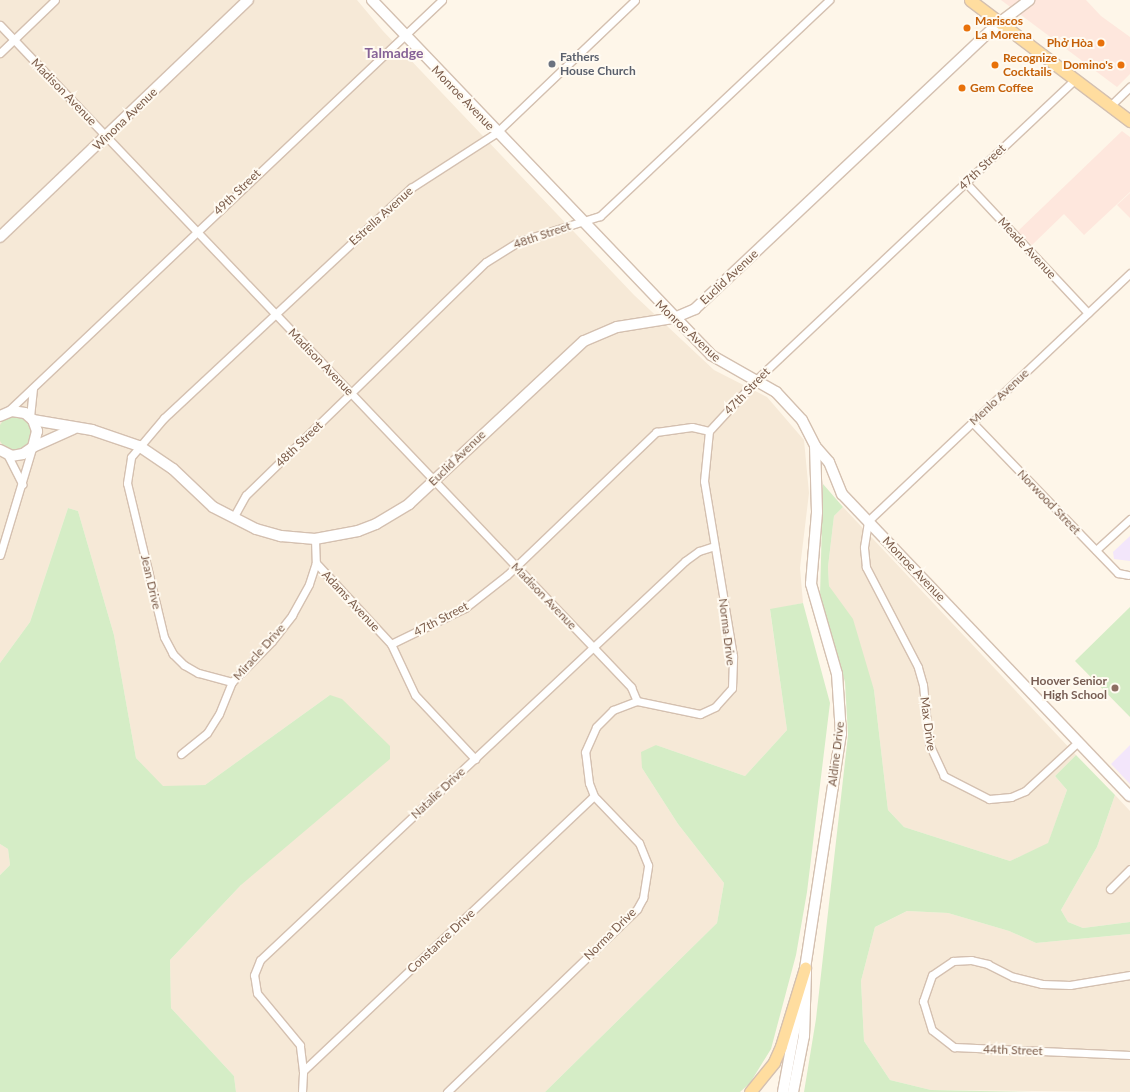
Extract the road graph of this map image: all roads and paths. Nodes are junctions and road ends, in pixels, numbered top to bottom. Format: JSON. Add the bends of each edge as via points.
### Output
{"nodes":[{"id":1,"x":55,"y":0,"type":"edge"},
{"id":2,"x":248,"y":0,"type":"edge"},
{"id":3,"x":372,"y":0,"type":"edge"},
{"id":4,"x":442,"y":0,"type":"edge"},
{"id":5,"x":635,"y":0,"type":"edge"},
{"id":6,"x":829,"y":0,"type":"edge"},
{"id":7,"x":970,"y":0,"type":"edge"},
{"id":8,"x":1029,"y":0,"type":"edge"},
{"id":9,"x":1000,"y":23,"type":"junction"},
{"id":10,"x":0,"y":25,"type":"edge"},
{"id":11,"x":404,"y":37,"type":"junction"},
{"id":12,"x":14,"y":40,"type":"junction"},
{"id":13,"x":0,"y":53,"type":"edge"},
{"id":14,"x":1075,"y":79,"type":"junction"},
{"id":15,"x":1130,"y":87,"type":"edge"},
{"id":16,"x":1110,"y":106,"type":"junction"},
{"id":17,"x":1130,"y":121,"type":"edge"},
{"id":18,"x":496,"y":133,"type":"junction"},
{"id":19,"x":106,"y":136,"type":"junction"},
{"id":20,"x":966,"y":183,"type":"junction"},
{"id":21,"x":580,"y":221,"type":"junction"},
{"id":22,"x":196,"y":231,"type":"junction"},
{"id":23,"x":0,"y":237,"type":"edge"},
{"id":24,"x":1130,"y":273,"type":"edge"},
{"id":25,"x":274,"y":313,"type":"junction"},
{"id":26,"x":1088,"y":313,"type":"junction"},
{"id":27,"x":674,"y":318,"type":"junction"},
{"id":28,"x":757,"y":379,"type":"junction"},
{"id":29,"x":34,"y":386,"type":"junction"},
{"id":30,"x":352,"y":394,"type":"junction"},
{"id":31,"x":3,"y":414,"type":"edge"},
{"id":32,"x":31,"y":419,"type":"junction"},
{"id":33,"x":972,"y":422,"type":"junction"},
{"id":34,"x":75,"y":428,"type":"junction"},
{"id":35,"x":709,"y":431,"type":"junction"},
{"id":36,"x":139,"y":446,"type":"junction"},
{"id":37,"x":815,"y":446,"type":"junction"},
{"id":38,"x":33,"y":447,"type":"junction"},
{"id":39,"x":3,"y":453,"type":"edge"},
{"id":40,"x":434,"y":481,"type":"junction"},
{"id":41,"x":22,"y":484,"type":"junction"},
{"id":42,"x":233,"y":518,"type":"junction"},
{"id":43,"x":1130,"y":518,"type":"edge"},
{"id":44,"x":868,"y":521,"type":"junction"},
{"id":45,"x":315,"y":539,"type":"junction"},
{"id":46,"x":714,"y":546,"type":"junction"},
{"id":47,"x":1096,"y":550,"type":"junction"},
{"id":48,"x":0,"y":555,"type":"edge"},
{"id":49,"x":316,"y":563,"type":"junction"},
{"id":50,"x":516,"y":566,"type":"junction"},
{"id":51,"x":1128,"y":576,"type":"dead end"},
{"id":52,"x":391,"y":644,"type":"junction"},
{"id":53,"x":592,"y":647,"type":"junction"},
{"id":54,"x":232,"y":682,"type":"junction"},
{"id":55,"x":637,"y":701,"type":"junction"},
{"id":56,"x":1078,"y":742,"type":"junction"},
{"id":57,"x":181,"y":754,"type":"dead end"},
{"id":58,"x":475,"y":759,"type":"junction"},
{"id":59,"x":594,"y":796,"type":"junction"},
{"id":60,"x":1130,"y":796,"type":"edge"},
{"id":61,"x":1130,"y":869,"type":"edge"},
{"id":62,"x":1110,"y":889,"type":"dead end"},
{"id":63,"x":806,"y":968,"type":"junction"},
{"id":64,"x":1130,"y":975,"type":"edge"},
{"id":65,"x":1130,"y":1055,"type":"edge"},
{"id":66,"x":302,"y":1071,"type":"junction"},
{"id":67,"x":302,"y":1092,"type":"edge"},
{"id":68,"x":447,"y":1092,"type":"edge"},
{"id":69,"x":750,"y":1092,"type":"edge"},
{"id":70,"x":783,"y":1092,"type":"edge"},
{"id":71,"x":793,"y":1092,"type":"edge"}],
"edges":[{"from":1,"to":12,"type":"street"},
{"from":2,"to":19,"type":"street","name":"Winona Avenue"},
{"from":3,"to":11,"type":"street","name":"Monroe Avenue"},
{"from":4,"to":11,"type":"street","name":"49th Street"},
{"from":5,"to":18,"type":"street","name":"Estrella Avenue"},
{"from":6,"to":21,"type":"street","name":"48th Street","via":[[624,195],[600,216]]},
{"from":7,"to":9,"type":"main road"},
{"from":8,"to":9,"type":"street","name":"Euclid Avenue"},
{"from":9,"to":14,"type":"main road"},
{"from":9,"to":27,"type":"street","name":"Euclid Avenue","via":[[695,309]]},
{"from":10,"to":12,"type":"street","name":"Madison Avenue"},
{"from":11,"to":18,"type":"street","name":"Monroe Avenue"},
{"from":11,"to":22,"type":"street","name":"49th Street","via":[[361,73]]},
{"from":12,"to":13,"type":"street"},
{"from":12,"to":19,"type":"street","name":"Madison Avenue"},
{"from":14,"to":16,"type":"main road"},
{"from":14,"to":20,"type":"street","name":"47th Street"},
{"from":15,"to":16,"type":"street"},
{"from":16,"to":17,"type":"main road"},
{"from":18,"to":21,"type":"street","name":"Monroe Avenue"},
{"from":18,"to":25,"type":"street","name":"Estrella Avenue","via":[[410,188]]},
{"from":19,"to":22,"type":"street","name":"Madison Avenue"},
{"from":19,"to":23,"type":"street","name":"Winona Avenue"},
{"from":20,"to":26,"type":"street","name":"Meade Avenue"},
{"from":20,"to":28,"type":"street","name":"47th Street"},
{"from":21,"to":27,"type":"street","name":"Monroe Avenue"},
{"from":21,"to":30,"type":"street","name":"48th Street","via":[[520,241],[486,262]]},
{"from":22,"to":25,"type":"street","name":"Madison Avenue"},
{"from":22,"to":29,"type":"street","name":"49th Street"},
{"from":24,"to":26,"type":"street","name":"Menlo Avenue"},
{"from":25,"to":30,"type":"street","name":"Madison Avenue"},
{"from":25,"to":36,"type":"street","name":"Estrella Avenue","via":[[164,418]]},
{"from":26,"to":33,"type":"street","name":"Menlo Avenue"},
{"from":27,"to":28,"type":"street","name":"Monroe Avenue","via":[[711,355],[726,366]]},
{"from":27,"to":40,"type":"street","name":"Euclid Avenue","via":[[617,327],[584,341]]},
{"from":28,"to":35,"type":"street","name":"47th Street"},
{"from":28,"to":37,"type":"street","name":"Monroe Avenue","via":[[776,392],[802,420]]},
{"from":29,"to":31,"type":"street","name":"49th Street"},
{"from":29,"to":32,"type":"street"},
{"from":30,"to":40,"type":"street","name":"Madison Avenue"},
{"from":30,"to":42,"type":"street","name":"48th Street","via":[[246,495]]},
{"from":31,"to":32,"type":"street","via":[[18,411]]},
{"from":32,"to":34,"type":"street"},
{"from":32,"to":38,"type":"street","via":[[37,431]]},
{"from":33,"to":44,"type":"street","name":"Menlo Avenue"},
{"from":33,"to":47,"type":"street","name":"Norwood Street"},
{"from":34,"to":36,"type":"street","via":[[119,437]]},
{"from":34,"to":38,"type":"street"},
{"from":35,"to":46,"type":"street","name":"Norma Drive","via":[[704,481]]},
{"from":35,"to":50,"type":"street","name":"47th Street","via":[[692,427],[656,432]]},
{"from":36,"to":42,"type":"street","via":[[161,459],[197,493]]},
{"from":36,"to":54,"type":"street","name":"Jean Drive","via":[[128,464],[127,483],[164,637],[173,654],[184,665],[198,673]]},
{"from":37,"to":44,"type":"street","name":"Monroe Avenue","via":[[829,462],[842,494]]},
{"from":37,"to":63,"type":"street","name":"Aldine Drive","via":[[817,512],[811,584],[837,674],[841,734]]},
{"from":38,"to":39,"type":"street","via":[[18,456]]},
{"from":38,"to":41,"type":"street"},
{"from":39,"to":41,"type":"street"},
{"from":40,"to":45,"type":"street","name":"Euclid Avenue","via":[[409,504],[376,524],[358,531]]},
{"from":40,"to":50,"type":"street","name":"Madison Avenue"},
{"from":41,"to":48,"type":"street"},
{"from":42,"to":45,"type":"street","via":[[281,536]]},
{"from":43,"to":47,"type":"street"},
{"from":44,"to":56,"type":"street","name":"Monroe Avenue"},
{"from":44,"to":56,"type":"street","name":"Max Drive","via":[[864,547],[866,567],[918,667],[923,685],[929,744],[944,776],[989,799],[1011,797],[1025,791]]},
{"from":45,"to":49,"type":"street","name":"Adams Avenue"},
{"from":46,"to":53,"type":"street","name":"Natalie Drive","via":[[699,551],[685,561]]},
{"from":46,"to":55,"type":"street","name":"Norma Drive","via":[[733,656],[732,688],[715,707],[700,714]]},
{"from":47,"to":51,"type":"street","name":"Norwood Street","via":[[1118,573]]},
{"from":49,"to":52,"type":"street","name":"Adams Avenue"},
{"from":49,"to":54,"type":"street","name":"Miracle Drive","via":[[309,584],[292,615],[272,641]]},
{"from":50,"to":52,"type":"street","name":"47th Street","via":[[465,608]]},
{"from":50,"to":53,"type":"street","name":"Madison Avenue"},
{"from":52,"to":58,"type":"street","name":"Adams Avenue","via":[[415,695]]},
{"from":53,"to":55,"type":"street","name":"Madison Avenue","via":[[631,687]]},
{"from":53,"to":58,"type":"street","name":"Natalie Drive"},
{"from":54,"to":57,"type":"street","name":"Miracle Drive","via":[[219,714],[207,733]]},
{"from":55,"to":59,"type":"street","name":"Norma Drive","via":[[614,710],[596,727],[585,752],[589,783]]},
{"from":56,"to":60,"type":"street","name":"Monroe Avenue"},
{"from":58,"to":66,"type":"street","name":"Natalie Drive","via":[[260,960],[254,975],[258,993],[300,1045]]},
{"from":59,"to":66,"type":"street","name":"Constance Drive"},
{"from":59,"to":68,"type":"street","name":"Norma Drive","via":[[639,843],[648,865],[643,898],[637,908]]},
{"from":61,"to":62,"type":"street"},
{"from":63,"to":69,"type":"main road","via":[[781,1046],[765,1074]]},
{"from":63,"to":70,"type":"street","name":"Aldine Drive"},
{"from":63,"to":71,"type":"street","name":"Aldine Drive","via":[[804,1036]]},
{"from":64,"to":65,"type":"street","name":"44th Street","via":[[1070,985],[1042,984],[1013,978],[977,961],[953,961],[932,975],[923,1001],[932,1030],[954,1047]]},
{"from":66,"to":67,"type":"street"}]}
